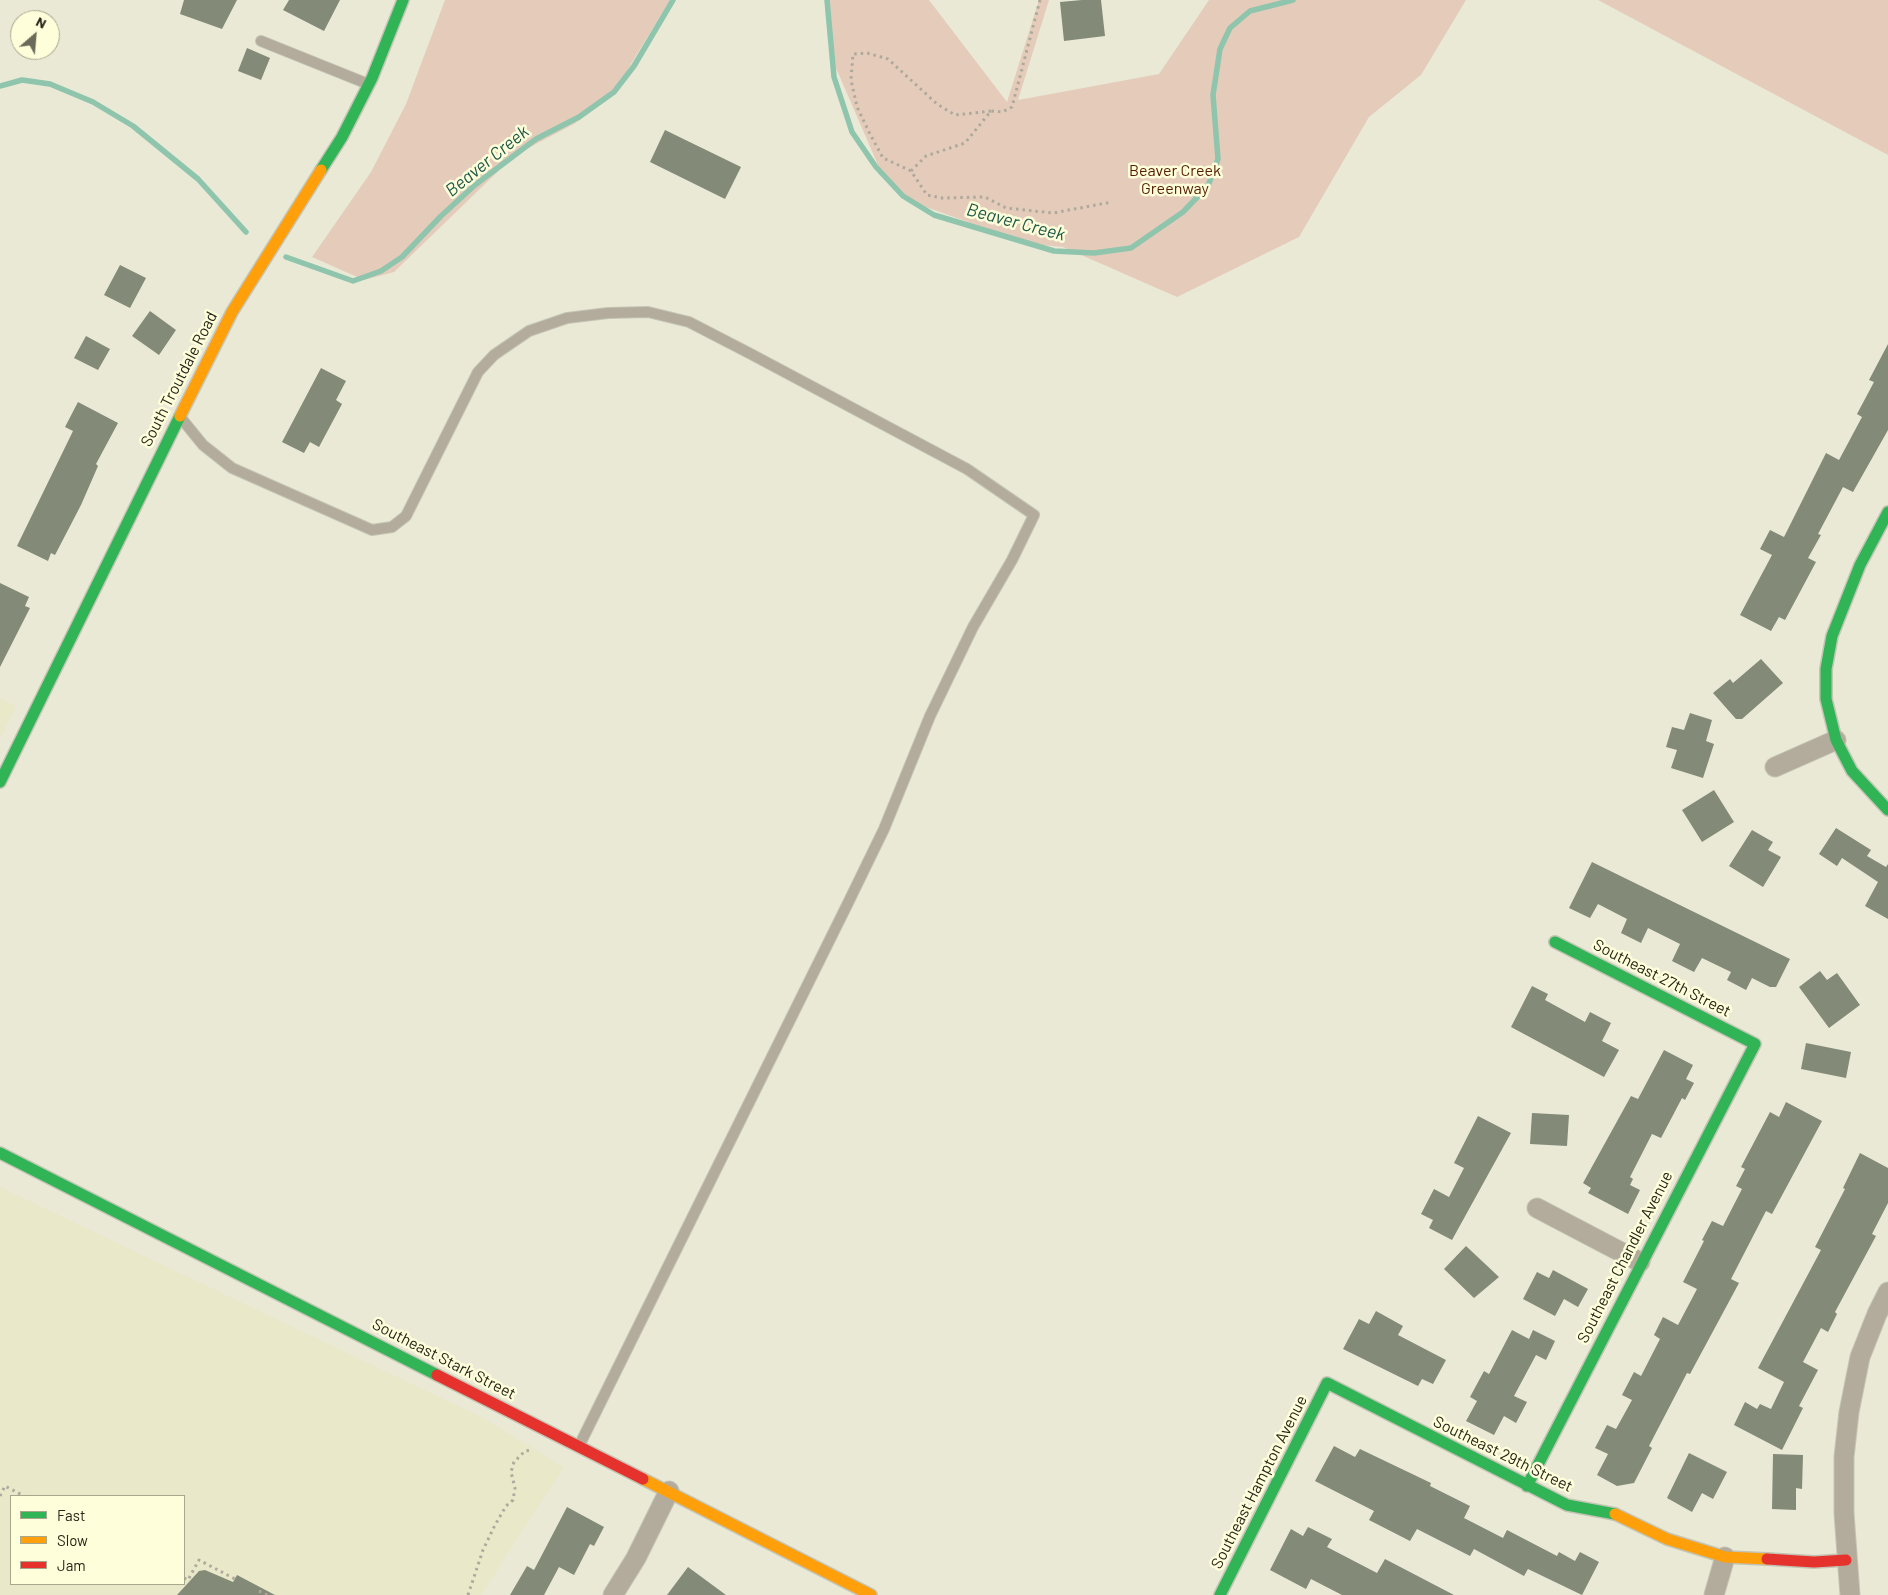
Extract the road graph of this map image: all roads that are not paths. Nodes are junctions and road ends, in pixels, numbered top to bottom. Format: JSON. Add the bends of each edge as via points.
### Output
{"nodes":[{"id":1,"x":403,"y":0,"type":"edge"},
{"id":2,"x":261,"y":41,"type":"dead end"},
{"id":3,"x":369,"y":84,"type":"junction"},
{"id":4,"x":179,"y":415,"type":"junction"},
{"id":5,"x":1888,"y":512,"type":"edge"},
{"id":6,"x":1836,"y":740,"type":"junction"},
{"id":7,"x":1775,"y":767,"type":"dead end"},
{"id":8,"x":0,"y":782,"type":"edge"},
{"id":9,"x":1888,"y":810,"type":"edge"},
{"id":10,"x":1555,"y":942,"type":"dead end"},
{"id":11,"x":1755,"y":1044,"type":"joint"},
{"id":12,"x":0,"y":1153,"type":"edge"},
{"id":13,"x":1537,"y":1208,"type":"dead end"},
{"id":14,"x":1640,"y":1262,"type":"junction"},
{"id":15,"x":1888,"y":1292,"type":"edge"},
{"id":16,"x":1327,"y":1383,"type":"joint"},
{"id":17,"x":579,"y":1446,"type":"junction"},
{"id":18,"x":1527,"y":1486,"type":"junction"},
{"id":19,"x":669,"y":1491,"type":"junction"},
{"id":20,"x":1725,"y":1557,"type":"junction"},
{"id":21,"x":1846,"y":1560,"type":"junction"},
{"id":22,"x":1225,"y":1594,"type":"edge"},
{"id":23,"x":613,"y":1595,"type":"edge"},
{"id":24,"x":871,"y":1595,"type":"edge"},
{"id":25,"x":1714,"y":1595,"type":"edge"},
{"id":26,"x":1850,"y":1595,"type":"edge"}],
"edges":[{"from":1,"to":3,"type":"main road","name":"South Troutdale Road"},
{"from":2,"to":3,"type":"lane"},
{"from":3,"to":4,"type":"main road","name":"South Troutdale Road","via":[[320,176],[232,312]]},
{"from":4,"to":8,"type":"main road","name":"South Troutdale Road"},
{"from":4,"to":17,"type":"lane","via":[[204,445],[232,468],[372,530],[392,527],[406,516],[478,372],[494,356],[529,331],[568,318],[608,312],[648,312],[689,322],[749,353],[952,461],[1034,515],[973,627],[919,741],[884,829]]},
{"from":5,"to":6,"type":"main road","via":[[1860,564],[1832,636],[1826,669],[1826,700]]},
{"from":6,"to":7,"type":"street"},
{"from":6,"to":9,"type":"main road","via":[[1852,771]]},
{"from":10,"to":11,"type":"main road","name":"Southeast 27th Street"},
{"from":11,"to":14,"type":"main road","name":"Southeast Chandler Avenue"},
{"from":12,"to":17,"type":"main road","name":"Southeast Stark Street"},
{"from":13,"to":14,"type":"street"},
{"from":14,"to":18,"type":"main road","name":"Southeast Chandler Avenue"},
{"from":15,"to":21,"type":"street","via":[[1860,1357],[1849,1412],[1844,1457]]},
{"from":16,"to":18,"type":"main road","name":"Southeast 29th Street"},
{"from":16,"to":22,"type":"main road","name":"Southeast Hampton Avenue"},
{"from":17,"to":19,"type":"main road","name":"Southeast Stark Street"},
{"from":18,"to":20,"type":"main road","name":"Southeast 29th Street","via":[[1567,1505],[1614,1514],[1667,1539]]},
{"from":19,"to":23,"type":"street","via":[[636,1558]]},
{"from":19,"to":24,"type":"main road","name":"Southeast Stark Street"},
{"from":20,"to":21,"type":"main road","name":"Southeast 29th Street","via":[[1797,1562]]},
{"from":20,"to":25,"type":"street"},
{"from":21,"to":26,"type":"street"}]}
